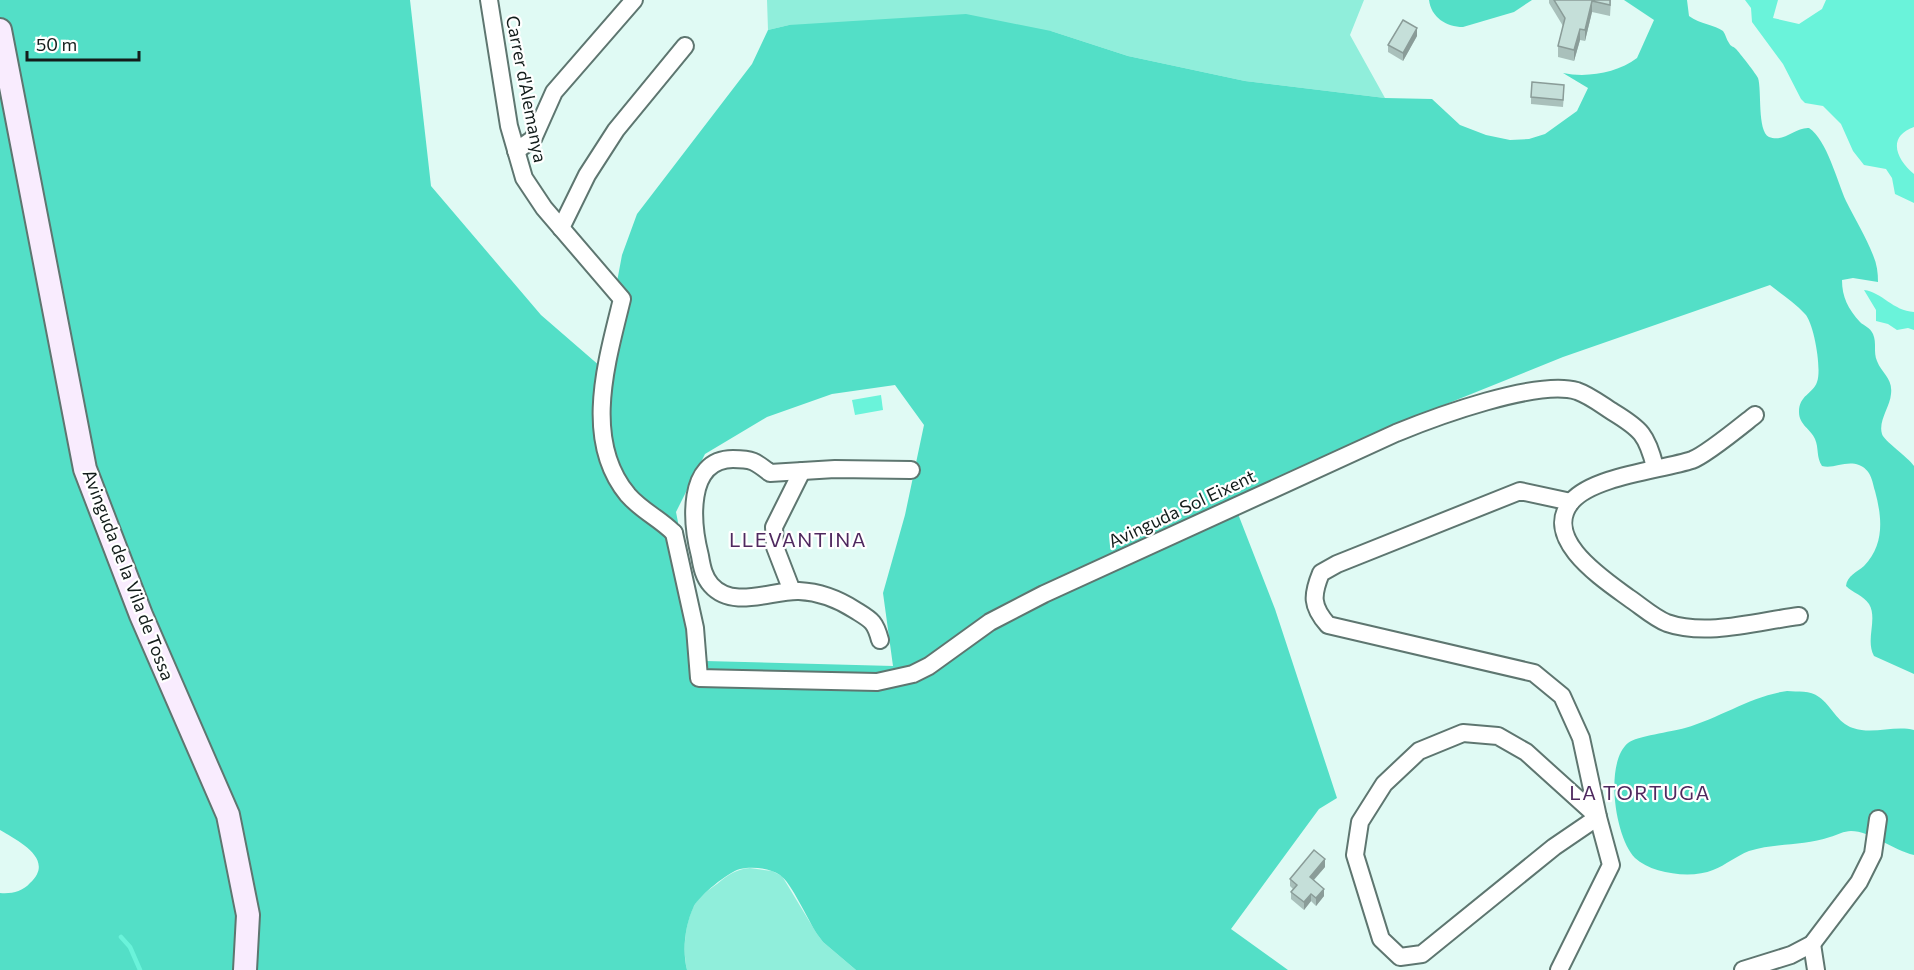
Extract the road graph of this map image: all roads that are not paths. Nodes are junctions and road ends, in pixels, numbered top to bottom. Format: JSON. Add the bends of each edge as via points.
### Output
{"nodes":[{"id":1,"x":489,"y":0,"type":"edge"},
{"id":2,"x":634,"y":0,"type":"edge"},
{"id":3,"x":0,"y":30,"type":"edge"},
{"id":4,"x":686,"y":46,"type":"dead end"},
{"id":5,"x":516,"y":151,"type":"junction"},
{"id":6,"x":561,"y":228,"type":"junction"},
{"id":7,"x":1755,"y":416,"type":"dead end"},
{"id":8,"x":1655,"y":467,"type":"junction"},
{"id":9,"x":911,"y":470,"type":"dead end"},
{"id":10,"x":802,"y":471,"type":"junction"},
{"id":11,"x":1571,"y":502,"type":"junction"},
{"id":12,"x":693,"y":527,"type":"junction"},
{"id":13,"x":674,"y":533,"type":"junction"},
{"id":14,"x":792,"y":591,"type":"junction"},
{"id":15,"x":1798,"y":616,"type":"dead end"},
{"id":16,"x":880,"y":640,"type":"dead end"},
{"id":17,"x":1598,"y":817,"type":"junction"},
{"id":18,"x":1878,"y":819,"type":"dead end"},
{"id":19,"x":1812,"y":944,"type":"junction"},
{"id":20,"x":244,"y":970,"type":"edge"},
{"id":21,"x":1559,"y":970,"type":"edge"},
{"id":22,"x":1743,"y":970,"type":"edge"},
{"id":23,"x":1816,"y":970,"type":"edge"}],
"edges":[{"from":1,"to":5,"type":"street","name":"Carrer d'Alemanya"},
{"from":2,"to":5,"type":"street","via":[[554,92],[533,139]]},
{"from":3,"to":20,"type":"main road","name":"Avinguda de la Vila de Tossa","via":[[85,469],[141,615],[228,814],[248,915]]},
{"from":4,"to":6,"type":"street","via":[[616,130]]},
{"from":5,"to":6,"type":"street","name":"Carrer d'Alemanya","via":[[524,178]]},
{"from":6,"to":13,"type":"street","name":"Carrer d'Alemanya","via":[[622,299],[605,369],[601,419],[607,460],[627,494]]},
{"from":7,"to":8,"type":"street","via":[[1694,459]]},
{"from":8,"to":11,"type":"street","via":[[1588,488]]},
{"from":8,"to":13,"type":"street","name":"Avinguda Sol Eixent","via":[[1649,446],[1637,427],[1577,391],[1534,391],[1456,410],[1374,442],[1005,613],[913,674],[877,682],[699,678],[695,628]]},
{"from":9,"to":10,"type":"street"},
{"from":10,"to":12,"type":"street","via":[[770,473],[753,460],[713,463],[701,478],[695,497]]},
{"from":10,"to":14,"type":"street","via":[[774,527],[775,547]]},
{"from":11,"to":15,"type":"street","via":[[1562,520],[1567,539],[1580,559],[1667,623],[1719,628]]},
{"from":11,"to":17,"type":"street","via":[[1520,491],[1337,564],[1321,573],[1314,591],[1315,605],[1328,625],[1534,673],[1562,696],[1581,738]]},
{"from":12,"to":13,"type":"street"},
{"from":12,"to":14,"type":"street","via":[[705,578],[717,592],[740,598]]},
{"from":14,"to":16,"type":"street","via":[[823,594],[844,602],[876,626]]},
{"from":17,"to":17,"type":"street","via":[[1527,752],[1498,736],[1463,733],[1419,751],[1384,784],[1360,822],[1355,855],[1381,939],[1400,957],[1422,954],[1554,847]]},
{"from":17,"to":21,"type":"street","via":[[1611,865]]},
{"from":18,"to":19,"type":"street","via":[[1873,854],[1859,882]]},
{"from":19,"to":22,"type":"street","via":[[1791,956]]},
{"from":19,"to":23,"type":"street"}]}
